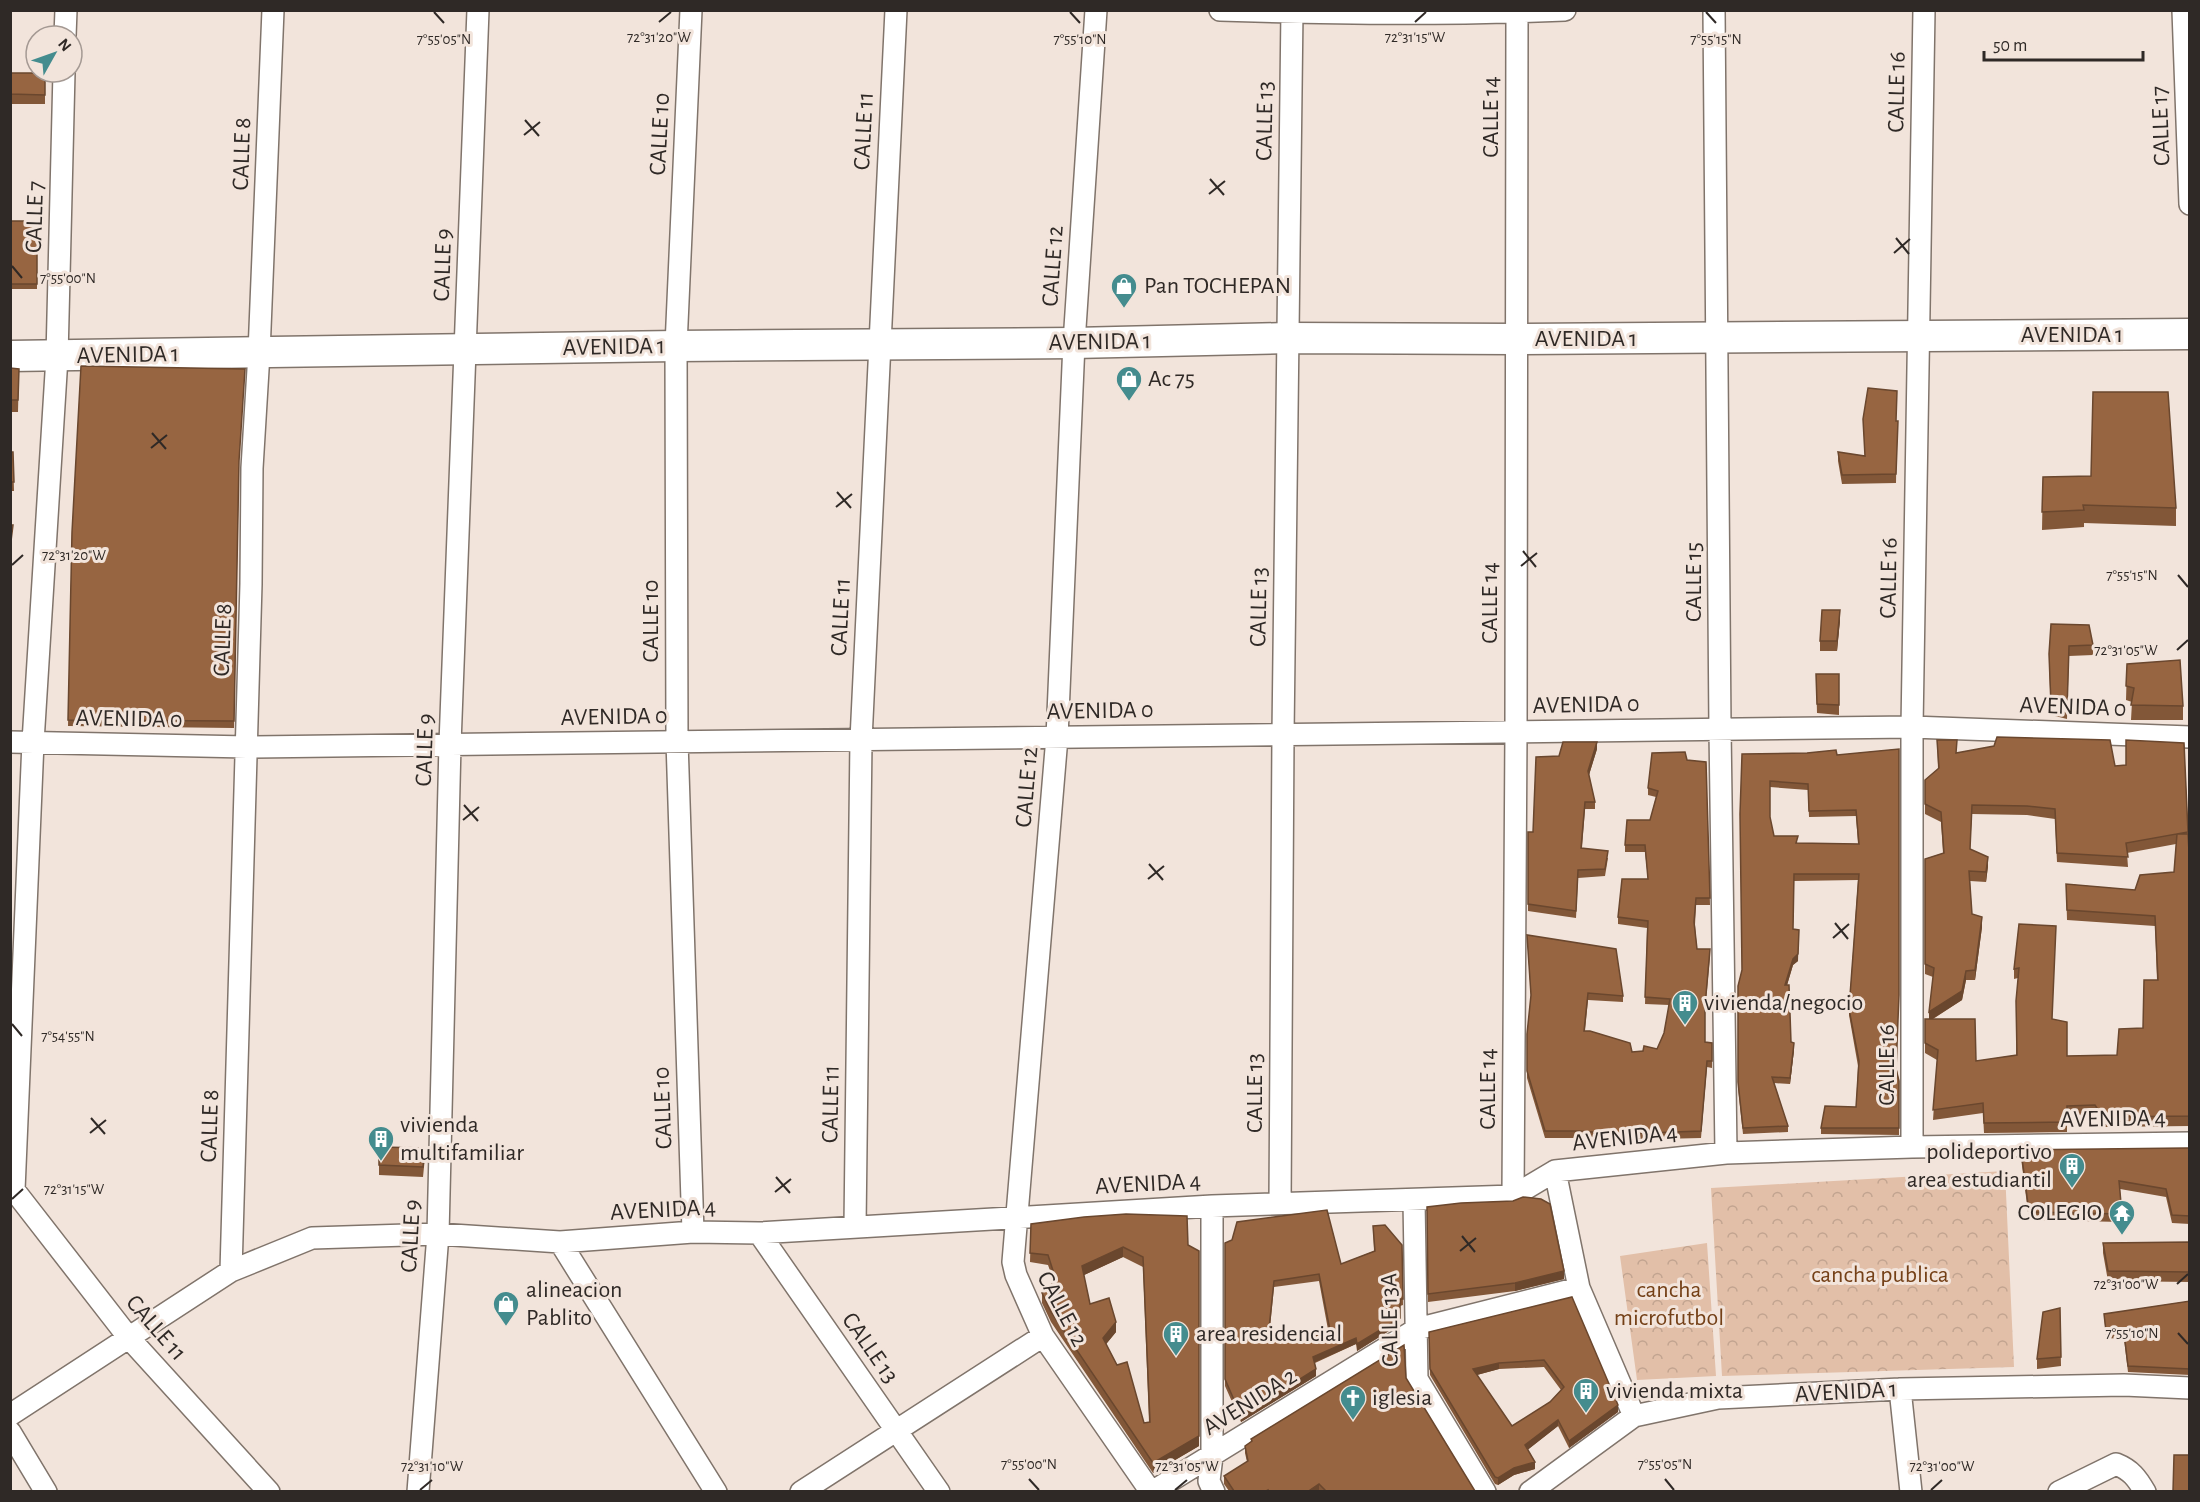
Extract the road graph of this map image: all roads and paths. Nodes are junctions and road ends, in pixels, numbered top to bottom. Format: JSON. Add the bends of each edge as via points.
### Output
{"nodes":[{"id":1,"x":273,"y":10,"type":"edge"},
{"id":2,"x":478,"y":10,"type":"edge"},
{"id":3,"x":691,"y":10,"type":"edge"},
{"id":4,"x":896,"y":10,"type":"edge"},
{"id":5,"x":1096,"y":10,"type":"edge"},
{"id":6,"x":1220,"y":10,"type":"edge"},
{"id":7,"x":1564,"y":10,"type":"edge"},
{"id":8,"x":1714,"y":10,"type":"edge"},
{"id":9,"x":1924,"y":10,"type":"edge"},
{"id":10,"x":2183,"y":10,"type":"edge"},
{"id":11,"x":1292,"y":11,"type":"edge"},
{"id":12,"x":1517,"y":11,"type":"edge"},
{"id":13,"x":64,"y":84,"type":"edge"},
{"id":14,"x":2190,"y":204,"type":"edge"},
{"id":15,"x":2190,"y":334,"type":"edge"},
{"id":16,"x":1918,"y":336,"type":"junction"},
{"id":17,"x":1288,"y":338,"type":"junction"},
{"id":18,"x":1718,"y":338,"type":"junction"},
{"id":19,"x":1515,"y":339,"type":"junction"},
{"id":20,"x":1074,"y":343,"type":"junction"},
{"id":21,"x":878,"y":344,"type":"junction"},
{"id":22,"x":676,"y":346,"type":"junction"},
{"id":23,"x":465,"y":350,"type":"junction"},
{"id":24,"x":259,"y":353,"type":"junction"},
{"id":25,"x":10,"y":356,"type":"edge"},
{"id":26,"x":57,"y":357,"type":"junction"},
{"id":27,"x":1912,"y":727,"type":"junction"},
{"id":28,"x":1720,"y":729,"type":"junction"},
{"id":29,"x":1516,"y":732,"type":"junction"},
{"id":30,"x":1283,"y":735,"type":"junction"},
{"id":31,"x":1057,"y":737,"type":"junction"},
{"id":32,"x":2190,"y":737,"type":"edge"},
{"id":33,"x":861,"y":740,"type":"junction"},
{"id":34,"x":677,"y":741,"type":"junction"},
{"id":35,"x":10,"y":742,"type":"edge"},
{"id":36,"x":33,"y":742,"type":"junction"},
{"id":37,"x":450,"y":744,"type":"junction"},
{"id":38,"x":247,"y":747,"type":"junction"},
{"id":39,"x":2190,"y":1143,"type":"edge"},
{"id":40,"x":1912,"y":1147,"type":"junction"},
{"id":41,"x":1726,"y":1153,"type":"junction"},
{"id":42,"x":1555,"y":1171,"type":"junction"},
{"id":43,"x":12,"y":1191,"type":"edge"},
{"id":44,"x":1513,"y":1196,"type":"junction"},
{"id":45,"x":1414,"y":1200,"type":"junction"},
{"id":46,"x":1280,"y":1204,"type":"junction"},
{"id":47,"x":1212,"y":1206,"type":"junction"},
{"id":48,"x":1018,"y":1216,"type":"junction"},
{"id":49,"x":855,"y":1226,"type":"junction"},
{"id":50,"x":693,"y":1232,"type":"junction"},
{"id":51,"x":759,"y":1233,"type":"junction"},
{"id":52,"x":438,"y":1234,"type":"junction"},
{"id":53,"x":560,"y":1242,"type":"junction"},
{"id":54,"x":231,"y":1271,"type":"junction"},
{"id":55,"x":1578,"y":1288,"type":"junction"},
{"id":56,"x":1417,"y":1329,"type":"junction"},
{"id":57,"x":1042,"y":1336,"type":"junction"},
{"id":58,"x":129,"y":1338,"type":"junction"},
{"id":59,"x":2190,"y":1388,"type":"edge"},
{"id":60,"x":1900,"y":1389,"type":"junction"},
{"id":61,"x":10,"y":1414,"type":"edge"},
{"id":62,"x":1634,"y":1416,"type":"junction"},
{"id":63,"x":896,"y":1430,"type":"junction"},
{"id":64,"x":10,"y":1432,"type":"edge"},
{"id":65,"x":1212,"y":1456,"type":"junction"},
{"id":66,"x":46,"y":1491,"type":"edge"},
{"id":67,"x":269,"y":1491,"type":"edge"},
{"id":68,"x":417,"y":1491,"type":"edge"},
{"id":69,"x":716,"y":1491,"type":"edge"},
{"id":70,"x":801,"y":1491,"type":"edge"},
{"id":71,"x":939,"y":1491,"type":"edge"},
{"id":72,"x":1151,"y":1491,"type":"edge"},
{"id":73,"x":1214,"y":1491,"type":"edge"},
{"id":74,"x":1485,"y":1491,"type":"edge"},
{"id":75,"x":1530,"y":1491,"type":"edge"},
{"id":76,"x":1911,"y":1491,"type":"edge"},
{"id":77,"x":2059,"y":1491,"type":"edge"},
{"id":78,"x":2145,"y":1491,"type":"edge"}],
"edges":[{"from":1,"to":24,"type":"street","name":"CALLE 8"},
{"from":2,"to":23,"type":"street","name":"CALLE 9"},
{"from":3,"to":22,"type":"street","name":"CALLE 10"},
{"from":4,"to":21,"type":"street","name":"CALLE 11"},
{"from":5,"to":20,"type":"street","name":"CALLE 12"},
{"from":6,"to":11,"type":"street"},
{"from":7,"to":12,"type":"street"},
{"from":8,"to":18,"type":"street","name":"CALLE 15"},
{"from":9,"to":16,"type":"street","name":"CALLE 16"},
{"from":10,"to":14,"type":"street","name":"CALLE 17"},
{"from":11,"to":12,"type":"street"},
{"from":11,"to":17,"type":"street","name":"CALLE 13"},
{"from":12,"to":19,"type":"street","name":"CALLE 14"},
{"from":13,"to":26,"type":"street","name":"CALLE 7"},
{"from":15,"to":16,"type":"street","name":"AVENIDA 1"},
{"from":16,"to":18,"type":"street","name":"AVENIDA 1"},
{"from":16,"to":27,"type":"street","name":"CALLE 16"},
{"from":17,"to":19,"type":"street","name":"AVENIDA 1"},
{"from":17,"to":20,"type":"street","name":"AVENIDA 1"},
{"from":17,"to":30,"type":"street","name":"CALLE 13"},
{"from":18,"to":19,"type":"street","name":"AVENIDA 1"},
{"from":18,"to":28,"type":"street","name":"CALLE 15"},
{"from":19,"to":29,"type":"street","name":"CALLE 14"},
{"from":20,"to":21,"type":"street","name":"AVENIDA 1"},
{"from":20,"to":31,"type":"street","name":"CALLE 12"},
{"from":21,"to":22,"type":"street","name":"AVENIDA 1"},
{"from":21,"to":33,"type":"street","name":"CALLE 11"},
{"from":22,"to":23,"type":"street","name":"AVENIDA 1"},
{"from":22,"to":34,"type":"street","name":"CALLE 10"},
{"from":23,"to":24,"type":"street","name":"AVENIDA 1"},
{"from":23,"to":37,"type":"street","name":"CALLE 9"},
{"from":24,"to":26,"type":"street","name":"AVENIDA 1"},
{"from":24,"to":38,"type":"street","name":"CALLE 8","via":[[252,468]]},
{"from":25,"to":26,"type":"street","name":"AVENIDA 1"},
{"from":26,"to":36,"type":"street","name":"CALLE 7"},
{"from":27,"to":28,"type":"street","name":"AVENIDA 0"},
{"from":27,"to":32,"type":"street","name":"AVENIDA 0"},
{"from":27,"to":40,"type":"street","name":"CALLE 16"},
{"from":28,"to":29,"type":"street","name":"AVENIDA 0"},
{"from":28,"to":41,"type":"street","name":"CALLE 15"},
{"from":29,"to":30,"type":"street","name":"AVENIDA 0"},
{"from":29,"to":44,"type":"street","name":"CALLE 14"},
{"from":30,"to":31,"type":"street","name":"AVENIDA 0"},
{"from":30,"to":46,"type":"street","name":"CALLE 13"},
{"from":31,"to":33,"type":"street","name":"AVENIDA 0"},
{"from":31,"to":48,"type":"street","name":"CALLE 12"},
{"from":33,"to":34,"type":"street","name":"AVENIDA 0"},
{"from":33,"to":49,"type":"street","name":"CALLE 11"},
{"from":34,"to":37,"type":"street","name":"AVENIDA 0"},
{"from":34,"to":50,"type":"street","name":"CALLE 10"},
{"from":35,"to":36,"type":"street","name":"AVENIDA 0"},
{"from":36,"to":38,"type":"street","name":"AVENIDA 0"},
{"from":36,"to":43,"type":"street","name":"CALLE 7"},
{"from":37,"to":38,"type":"street","name":"AVENIDA 0"},
{"from":37,"to":52,"type":"street","name":"CALLE 9"},
{"from":38,"to":54,"type":"street","name":"CALLE 8"},
{"from":39,"to":40,"type":"street","name":"AVENIDA 4"},
{"from":40,"to":41,"type":"street","name":"AVENIDA 4"},
{"from":41,"to":42,"type":"street","name":"AVENIDA 4"},
{"from":42,"to":44,"type":"street","name":"AVENIDA 4"},
{"from":42,"to":55,"type":"street"},
{"from":43,"to":58,"type":"street","name":"CALLE 11"},
{"from":44,"to":45,"type":"street","name":"AVENIDA 4"},
{"from":45,"to":46,"type":"street","name":"AVENIDA 4"},
{"from":45,"to":56,"type":"street","name":"CALLE 13A"},
{"from":46,"to":47,"type":"street","name":"AVENIDA 4"},
{"from":47,"to":48,"type":"street","name":"AVENIDA 4"},
{"from":47,"to":65,"type":"street"},
{"from":48,"to":49,"type":"street","name":"AVENIDA 4"},
{"from":48,"to":57,"type":"street","name":"CALLE 12","via":[[1013,1262]]},
{"from":49,"to":51,"type":"street","name":"AVENIDA 4"},
{"from":50,"to":51,"type":"street","name":"AVENIDA 4"},
{"from":50,"to":53,"type":"street","name":"AVENIDA 4"},
{"from":51,"to":63,"type":"street","name":"CALLE 13"},
{"from":52,"to":53,"type":"street","name":"AVENIDA 4"},
{"from":52,"to":54,"type":"street","name":"AVENIDA 4","via":[[312,1238]]},
{"from":52,"to":68,"type":"street","name":"CALLE 9"},
{"from":53,"to":69,"type":"street"},
{"from":54,"to":58,"type":"street","name":"AVENIDA 4"},
{"from":55,"to":56,"type":"street","name":"AVENIDA 2"},
{"from":55,"to":62,"type":"street"},
{"from":56,"to":65,"type":"street","name":"AVENIDA 2"},
{"from":56,"to":74,"type":"street","name":"CALLE 13A","via":[[1417,1379]]},
{"from":57,"to":63,"type":"street"},
{"from":57,"to":72,"type":"street","name":"CALLE 12"},
{"from":58,"to":61,"type":"street","name":"AVENIDA 4"},
{"from":58,"to":67,"type":"street","name":"CALLE 11"},
{"from":59,"to":60,"type":"street","name":"AVENIDA 1","via":[[2124,1385]]},
{"from":60,"to":62,"type":"street","name":"AVENIDA 1","via":[[1718,1398]]},
{"from":60,"to":76,"type":"street"},
{"from":62,"to":75,"type":"street","name":"AVENIDA 1"},
{"from":63,"to":70,"type":"street"},
{"from":63,"to":71,"type":"street","name":"CALLE 13"},
{"from":64,"to":66,"type":"street"},
{"from":65,"to":72,"type":"street","name":"AVENIDA 2"},
{"from":65,"to":73,"type":"street","via":[[1209,1481]]},
{"from":77,"to":78,"type":"street","via":[[2116,1464],[2135,1475]]}]}
